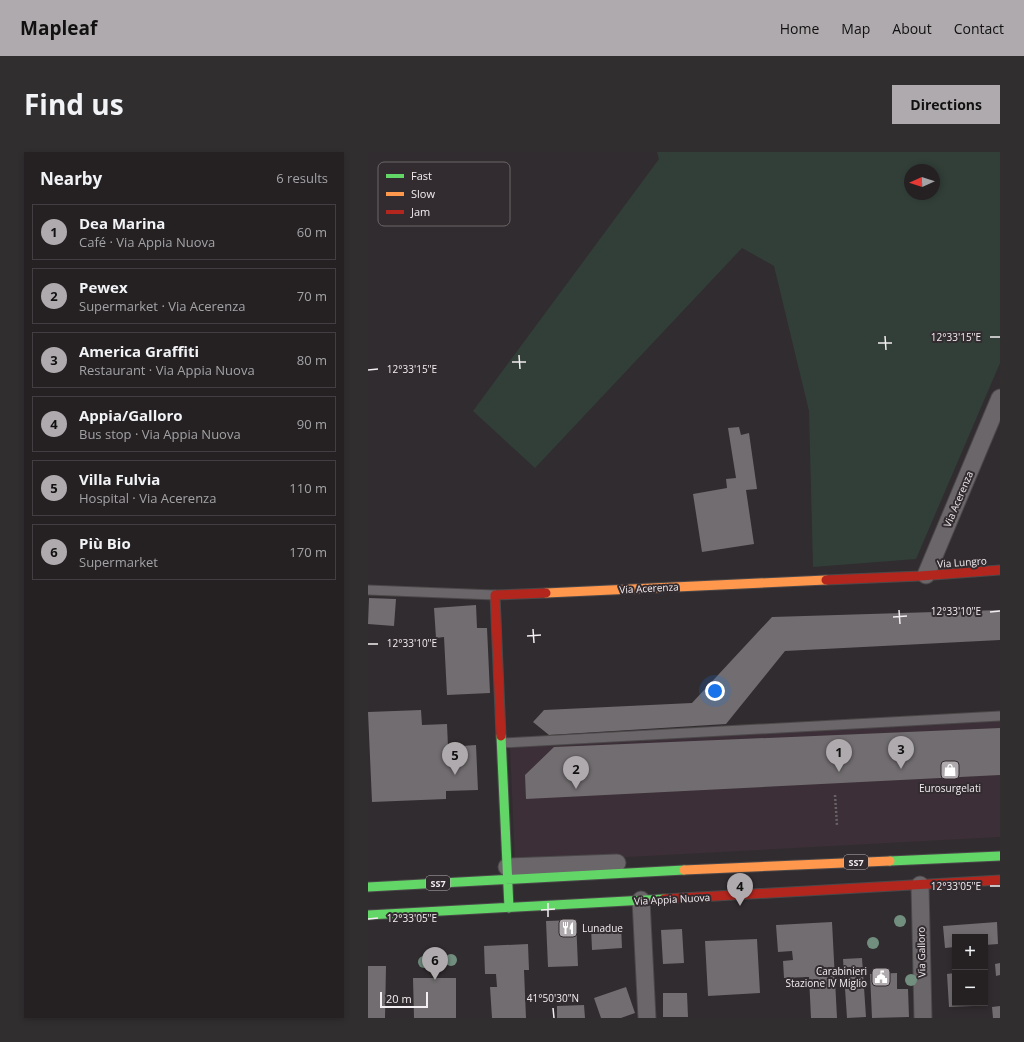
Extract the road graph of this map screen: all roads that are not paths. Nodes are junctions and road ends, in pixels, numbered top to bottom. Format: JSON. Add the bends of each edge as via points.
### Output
{"nodes":[{"id":1,"x":1000,"y":398,"type":"edge"},
{"id":2,"x":1000,"y":570,"type":"edge"},
{"id":3,"x":926,"y":575,"type":"junction"},
{"id":4,"x":368,"y":590,"type":"edge"},
{"id":5,"x":495,"y":595,"type":"junction"},
{"id":6,"x":1000,"y":716,"type":"edge"},
{"id":7,"x":502,"y":743,"type":"junction"},
{"id":8,"x":1000,"y":856,"type":"edge"},
{"id":9,"x":713,"y":868,"type":"joint"},
{"id":10,"x":507,"y":873,"type":"junction"},
{"id":11,"x":1000,"y":880,"type":"edge"},
{"id":12,"x":920,"y":885,"type":"junction"},
{"id":13,"x":368,"y":887,"type":"edge"},
{"id":14,"x":641,"y":900,"type":"junction"},
{"id":15,"x":509,"y":908,"type":"junction"},
{"id":16,"x":368,"y":915,"type":"edge"},
{"id":17,"x":647,"y":1018,"type":"edge"},
{"id":18,"x":923,"y":1018,"type":"edge"}],
"edges":[{"from":1,"to":3,"type":"street","name":"Via Acerenza"},
{"from":2,"to":3,"type":"main road","name":"Via Lungro"},
{"from":3,"to":5,"type":"main road","name":"Via Acerenza"},
{"from":4,"to":5,"type":"lane"},
{"from":5,"to":7,"type":"main road"},
{"from":6,"to":7,"type":"lane"},
{"from":7,"to":10,"type":"main road"},
{"from":8,"to":9,"type":"main road","number":"SS7"},
{"from":9,"to":10,"type":"street","via":[[642,862]]},
{"from":10,"to":13,"type":"main road","number":"SS7"},
{"from":10,"to":15,"type":"main road"},
{"from":11,"to":12,"type":"main road","name":"Via Appia Nuova"},
{"from":12,"to":14,"type":"main road","name":"Via Appia Nuova"},
{"from":12,"to":18,"type":"street","name":"Via Galloro"},
{"from":14,"to":15,"type":"main road","name":"Via Appia Nuova"},
{"from":14,"to":17,"type":"street"},
{"from":15,"to":16,"type":"main road","name":"Via Appia Nuova"}]}
